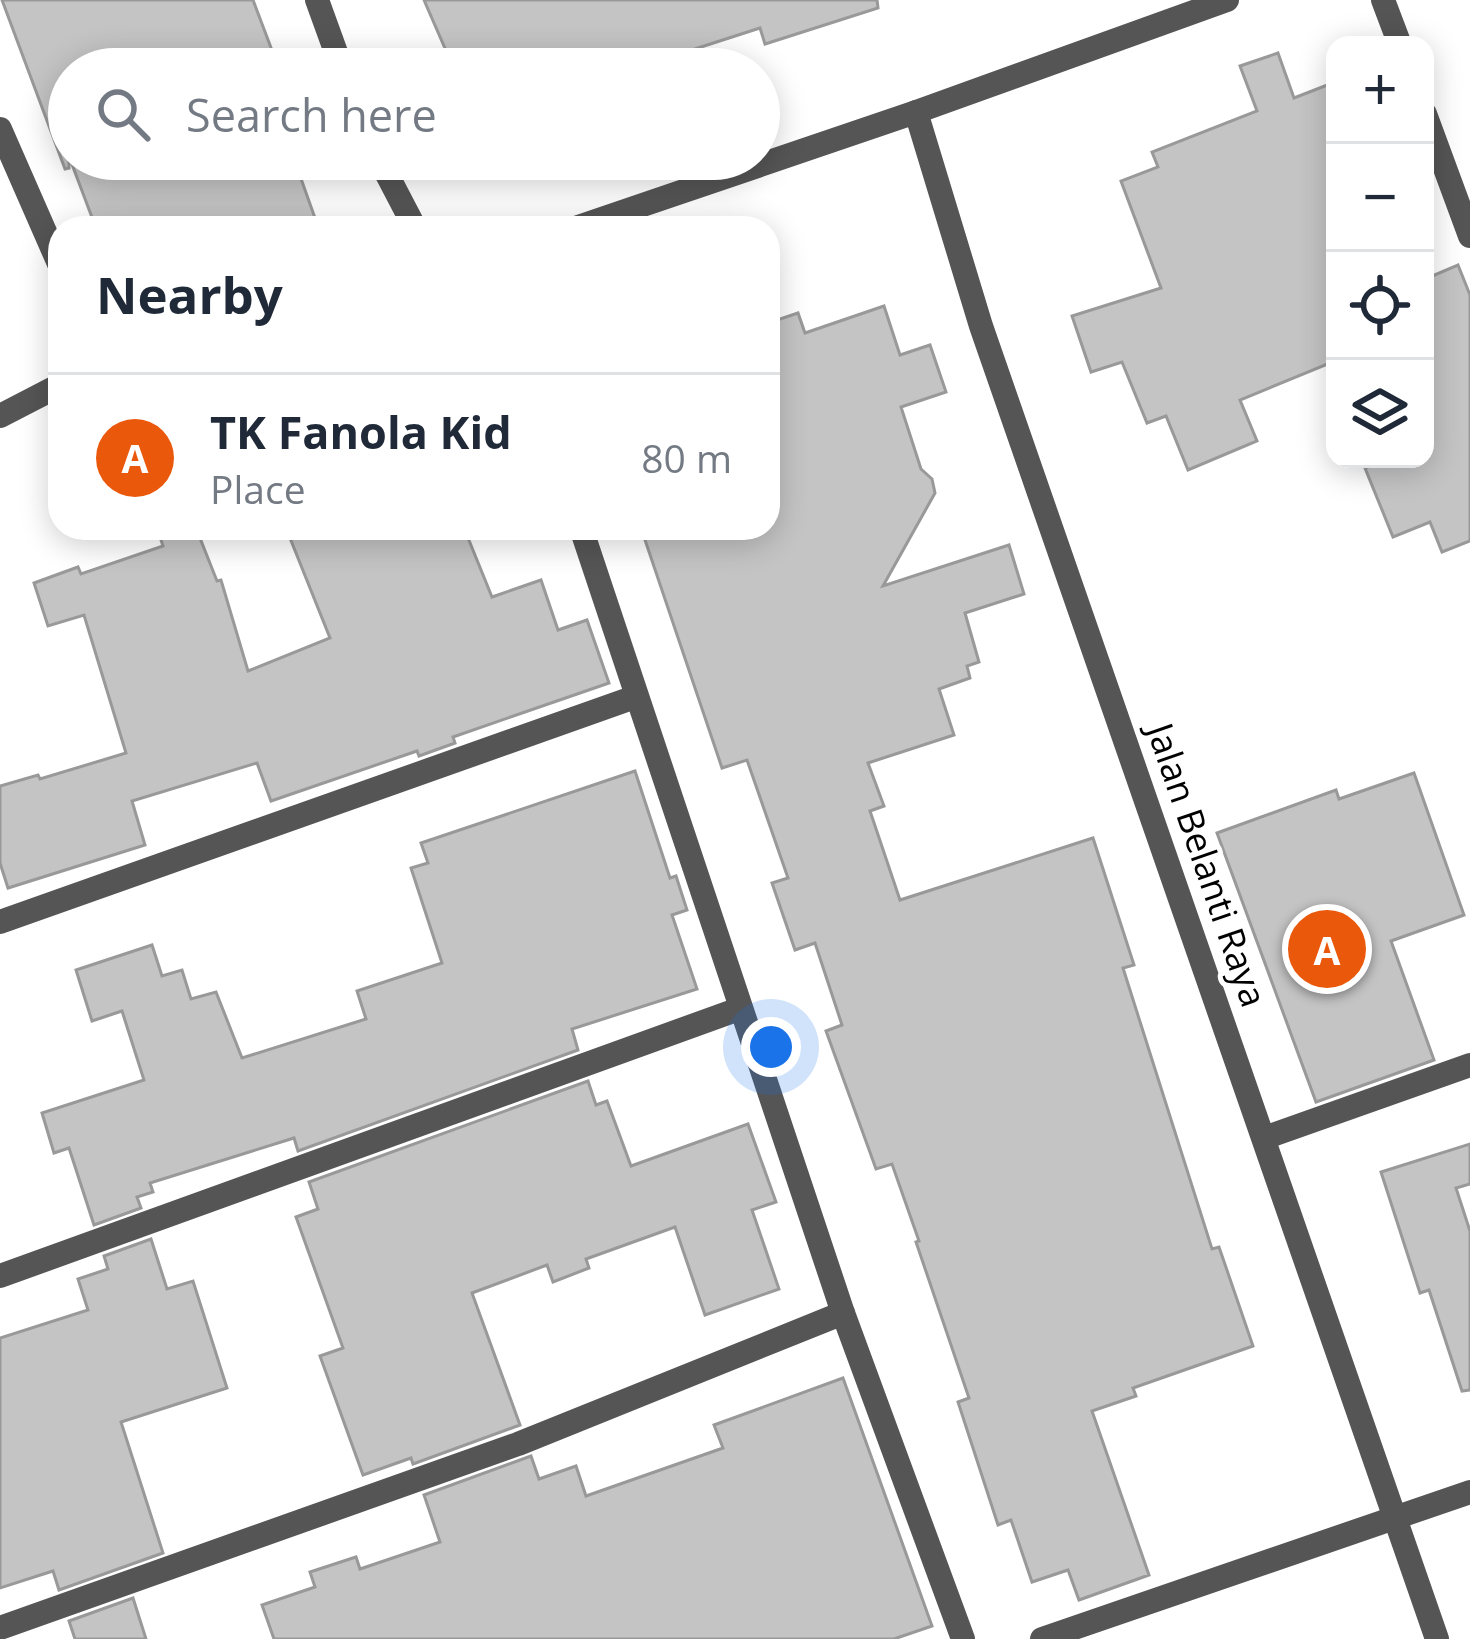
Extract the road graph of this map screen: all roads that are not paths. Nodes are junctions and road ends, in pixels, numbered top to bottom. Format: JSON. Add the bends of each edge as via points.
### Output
{"nodes":[{"id":1,"x":317,"y":0,"type":"edge"},
{"id":2,"x":1226,"y":0,"type":"edge"},
{"id":3,"x":1383,"y":0,"type":"edge"},
{"id":4,"x":1397,"y":36,"type":"edge"},
{"id":5,"x":334,"y":48,"type":"edge"},
{"id":6,"x":916,"y":112,"type":"junction"},
{"id":7,"x":0,"y":129,"type":"edge"},
{"id":8,"x":1434,"y":138,"type":"edge"},
{"id":9,"x":780,"y":158,"type":"edge"},
{"id":10,"x":390,"y":180,"type":"edge"},
{"id":11,"x":716,"y":180,"type":"edge"},
{"id":12,"x":409,"y":216,"type":"edge"},
{"id":13,"x":610,"y":216,"type":"edge"},
{"id":14,"x":1470,"y":236,"type":"edge"},
{"id":15,"x":48,"y":239,"type":"edge"},
{"id":16,"x":48,"y":391,"type":"edge"},
{"id":17,"x":0,"y":416,"type":"edge"},
{"id":18,"x":585,"y":540,"type":"edge"},
{"id":19,"x":635,"y":697,"type":"junction"},
{"id":20,"x":0,"y":922,"type":"edge"},
{"id":21,"x":739,"y":1009,"type":"junction"},
{"id":22,"x":1470,"y":1065,"type":"edge"},
{"id":23,"x":1264,"y":1138,"type":"junction"},
{"id":24,"x":0,"y":1276,"type":"edge"},
{"id":25,"x":843,"y":1313,"type":"junction"},
{"id":26,"x":1470,"y":1492,"type":"edge"},
{"id":27,"x":1396,"y":1518,"type":"junction"},
{"id":28,"x":0,"y":1628,"type":"edge"},
{"id":29,"x":963,"y":1639,"type":"edge"},
{"id":30,"x":1042,"y":1639,"type":"edge"},
{"id":31,"x":1437,"y":1639,"type":"edge"}],
"edges":[{"from":1,"to":5,"type":"street"},
{"from":2,"to":6,"type":"street"},
{"from":3,"to":4,"type":"street"},
{"from":6,"to":9,"type":"street"},
{"from":6,"to":23,"type":"street","name":"Jalan Belanti Raya","via":[[982,326]]},
{"from":7,"to":15,"type":"street"},
{"from":8,"to":14,"type":"street"},
{"from":10,"to":12,"type":"street"},
{"from":11,"to":13,"type":"street"},
{"from":16,"to":17,"type":"street"},
{"from":18,"to":19,"type":"street"},
{"from":19,"to":20,"type":"street"},
{"from":19,"to":21,"type":"street"},
{"from":21,"to":24,"type":"street"},
{"from":21,"to":25,"type":"street"},
{"from":22,"to":23,"type":"street"},
{"from":23,"to":27,"type":"street","name":"Jalan Belanti Raya"},
{"from":25,"to":28,"type":"street","via":[[518,1444]]},
{"from":25,"to":29,"type":"street"},
{"from":26,"to":27,"type":"street"},
{"from":27,"to":30,"type":"street"},
{"from":27,"to":31,"type":"street","name":"Jalan Belanti Raya"}]}
